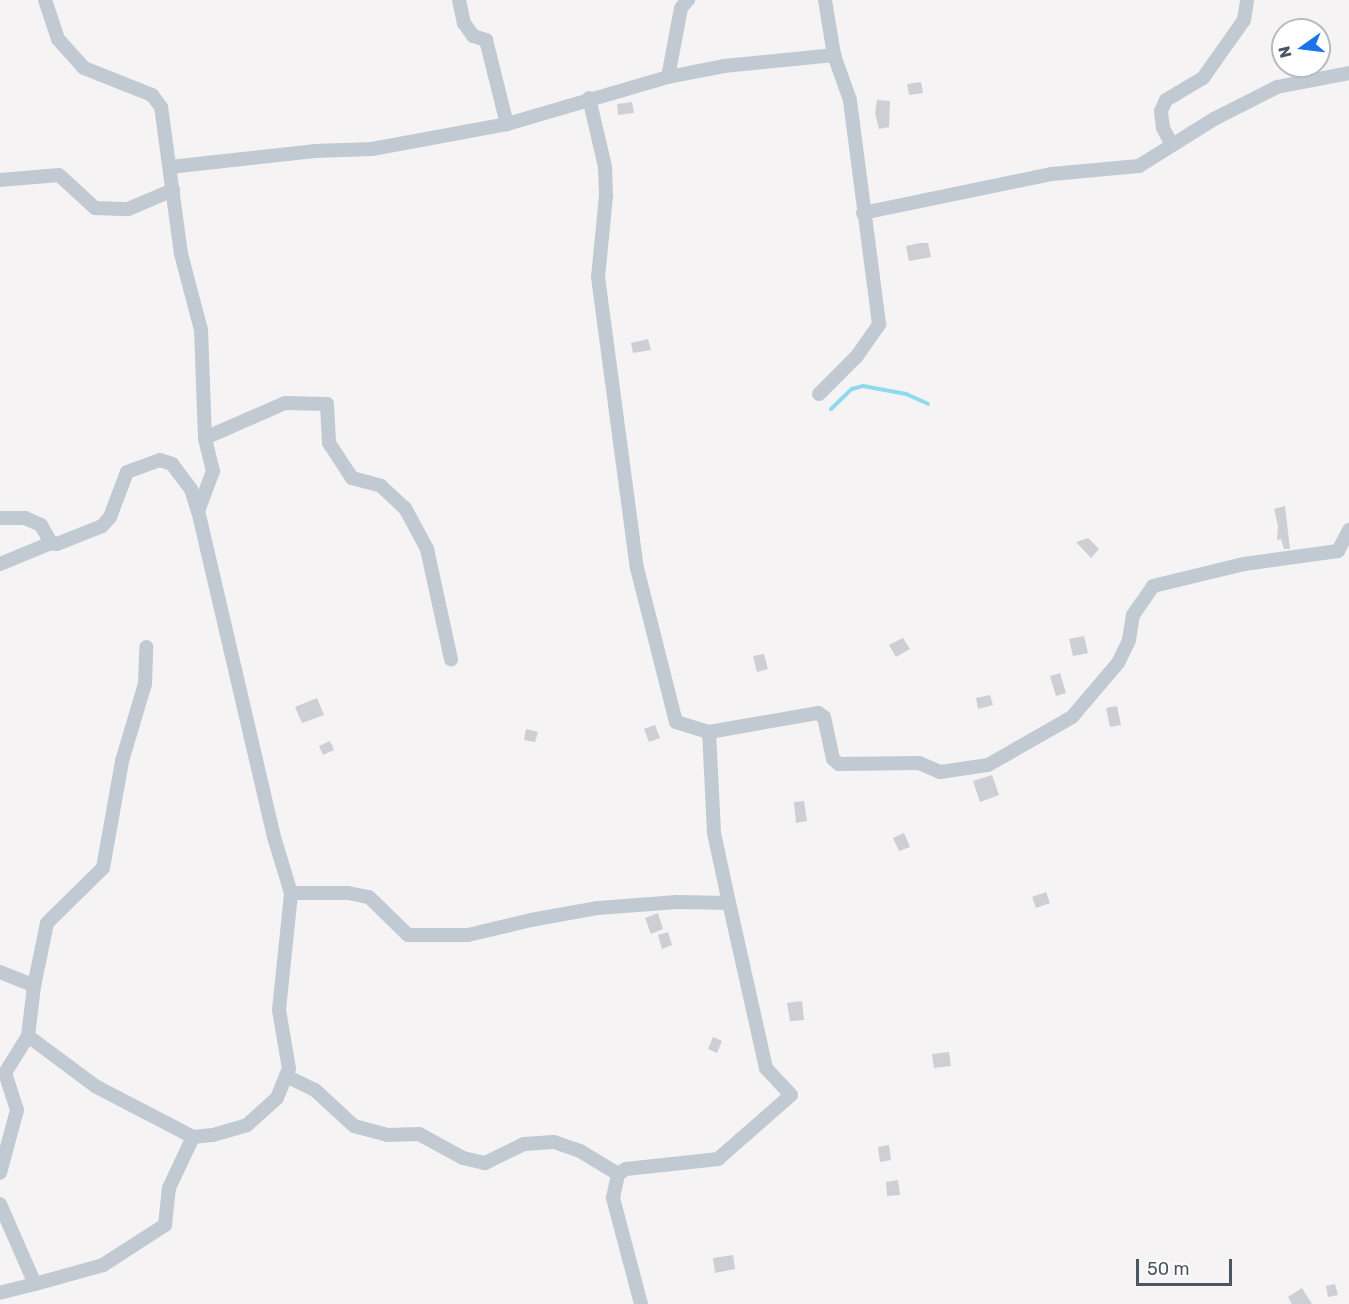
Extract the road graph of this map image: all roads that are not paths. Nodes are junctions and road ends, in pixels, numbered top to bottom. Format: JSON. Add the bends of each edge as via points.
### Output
{"nodes":[{"id":1,"x":45,"y":0,"type":"edge"},
{"id":2,"x":459,"y":0,"type":"edge"},
{"id":3,"x":688,"y":0,"type":"edge"},
{"id":4,"x":825,"y":0,"type":"edge"},
{"id":5,"x":1247,"y":0,"type":"edge"},
{"id":6,"x":834,"y":56,"type":"junction"},
{"id":7,"x":1349,"y":73,"type":"edge"},
{"id":8,"x":668,"y":77,"type":"junction"},
{"id":9,"x":589,"y":98,"type":"junction"},
{"id":10,"x":507,"y":124,"type":"junction"},
{"id":11,"x":1172,"y":145,"type":"junction"},
{"id":12,"x":170,"y":167,"type":"junction"},
{"id":13,"x":0,"y":180,"type":"edge"},
{"id":14,"x":173,"y":190,"type":"junction"},
{"id":15,"x":863,"y":213,"type":"junction"},
{"id":16,"x":819,"y":394,"type":"dead end"},
{"id":17,"x":205,"y":438,"type":"junction"},
{"id":18,"x":198,"y":511,"type":"junction"},
{"id":19,"x":0,"y":518,"type":"edge"},
{"id":20,"x":1349,"y":530,"type":"edge"},
{"id":21,"x":51,"y":543,"type":"junction"},
{"id":22,"x":0,"y":564,"type":"edge"},
{"id":23,"x":146,"y":647,"type":"dead end"},
{"id":24,"x":451,"y":659,"type":"dead end"},
{"id":25,"x":710,"y":732,"type":"junction"},
{"id":26,"x":291,"y":893,"type":"junction"},
{"id":27,"x":729,"y":903,"type":"junction"},
{"id":28,"x":0,"y":972,"type":"edge"},
{"id":29,"x":34,"y":986,"type":"junction"},
{"id":30,"x":28,"y":1036,"type":"junction"},
{"id":31,"x":286,"y":1076,"type":"junction"},
{"id":32,"x":193,"y":1137,"type":"junction"},
{"id":33,"x":0,"y":1173,"type":"edge"},
{"id":34,"x":618,"y":1174,"type":"junction"},
{"id":35,"x":0,"y":1204,"type":"edge"},
{"id":36,"x":35,"y":1284,"type":"junction"},
{"id":37,"x":0,"y":1293,"type":"edge"},
{"id":38,"x":641,"y":1304,"type":"edge"}],
"edges":[{"from":1,"to":12,"type":"street","via":[[58,39],[84,68],[152,95],[161,107]]},
{"from":2,"to":10,"type":"street","via":[[464,23],[472,36],[486,40]]},
{"from":3,"to":8,"type":"street","via":[[681,8]]},
{"from":4,"to":6,"type":"street"},
{"from":5,"to":11,"type":"street","via":[[1244,20],[1203,78],[1166,100],[1161,111],[1163,128]]},
{"from":6,"to":8,"type":"street","via":[[724,66]]},
{"from":6,"to":15,"type":"street","via":[[850,100]]},
{"from":7,"to":11,"type":"street","via":[[1277,87],[1214,118]]},
{"from":8,"to":9,"type":"street"},
{"from":9,"to":10,"type":"street"},
{"from":9,"to":25,"type":"street","via":[[605,167],[598,277],[637,568],[676,722]]},
{"from":10,"to":12,"type":"street","via":[[372,149],[314,151]]},
{"from":11,"to":15,"type":"street","via":[[1139,166],[1052,174]]},
{"from":12,"to":14,"type":"street"},
{"from":13,"to":14,"type":"street","via":[[59,176],[95,208],[128,209]]},
{"from":14,"to":17,"type":"street","via":[[181,254],[201,330]]},
{"from":15,"to":16,"type":"street","via":[[879,324],[857,356]]},
{"from":17,"to":18,"type":"street","via":[[213,471]]},
{"from":17,"to":24,"type":"street","via":[[285,403],[327,404],[329,443],[352,478],[381,486],[405,508],[427,549]]},
{"from":18,"to":21,"type":"street","via":[[191,489],[172,464],[160,460],[127,472],[110,517],[102,526]]},
{"from":18,"to":26,"type":"street","via":[[274,837]]},
{"from":19,"to":21,"type":"street","via":[[25,518],[41,525]]},
{"from":20,"to":25,"type":"street","via":[[1338,551],[1244,564],[1153,586],[1133,615],[1129,639],[1118,663],[1072,717],[988,765],[940,772],[919,763],[838,764],[833,759],[824,717],[818,713]]},
{"from":21,"to":22,"type":"street"},
{"from":23,"to":29,"type":"street","via":[[145,684],[123,761],[103,868],[47,923]]},
{"from":25,"to":27,"type":"street","via":[[714,833]]},
{"from":26,"to":27,"type":"street","via":[[369,897],[408,935],[468,935],[598,908]]},
{"from":26,"to":31,"type":"street","via":[[279,1010],[289,1069]]},
{"from":27,"to":34,"type":"street","via":[[766,1068],[790,1095],[718,1159],[626,1169]]},
{"from":28,"to":29,"type":"street"},
{"from":29,"to":30,"type":"street"},
{"from":30,"to":32,"type":"street","via":[[95,1086]]},
{"from":30,"to":33,"type":"street","via":[[5,1072],[17,1110]]},
{"from":31,"to":32,"type":"street","via":[[277,1098],[247,1125]]},
{"from":31,"to":34,"type":"street","via":[[315,1090],[354,1126],[387,1136],[419,1134],[463,1158],[485,1163],[524,1144],[554,1142],[580,1151]]},
{"from":32,"to":36,"type":"street","via":[[169,1188],[165,1225],[103,1265]]},
{"from":34,"to":38,"type":"street","via":[[613,1198]]},
{"from":35,"to":36,"type":"street"},
{"from":36,"to":37,"type":"street"}]}
